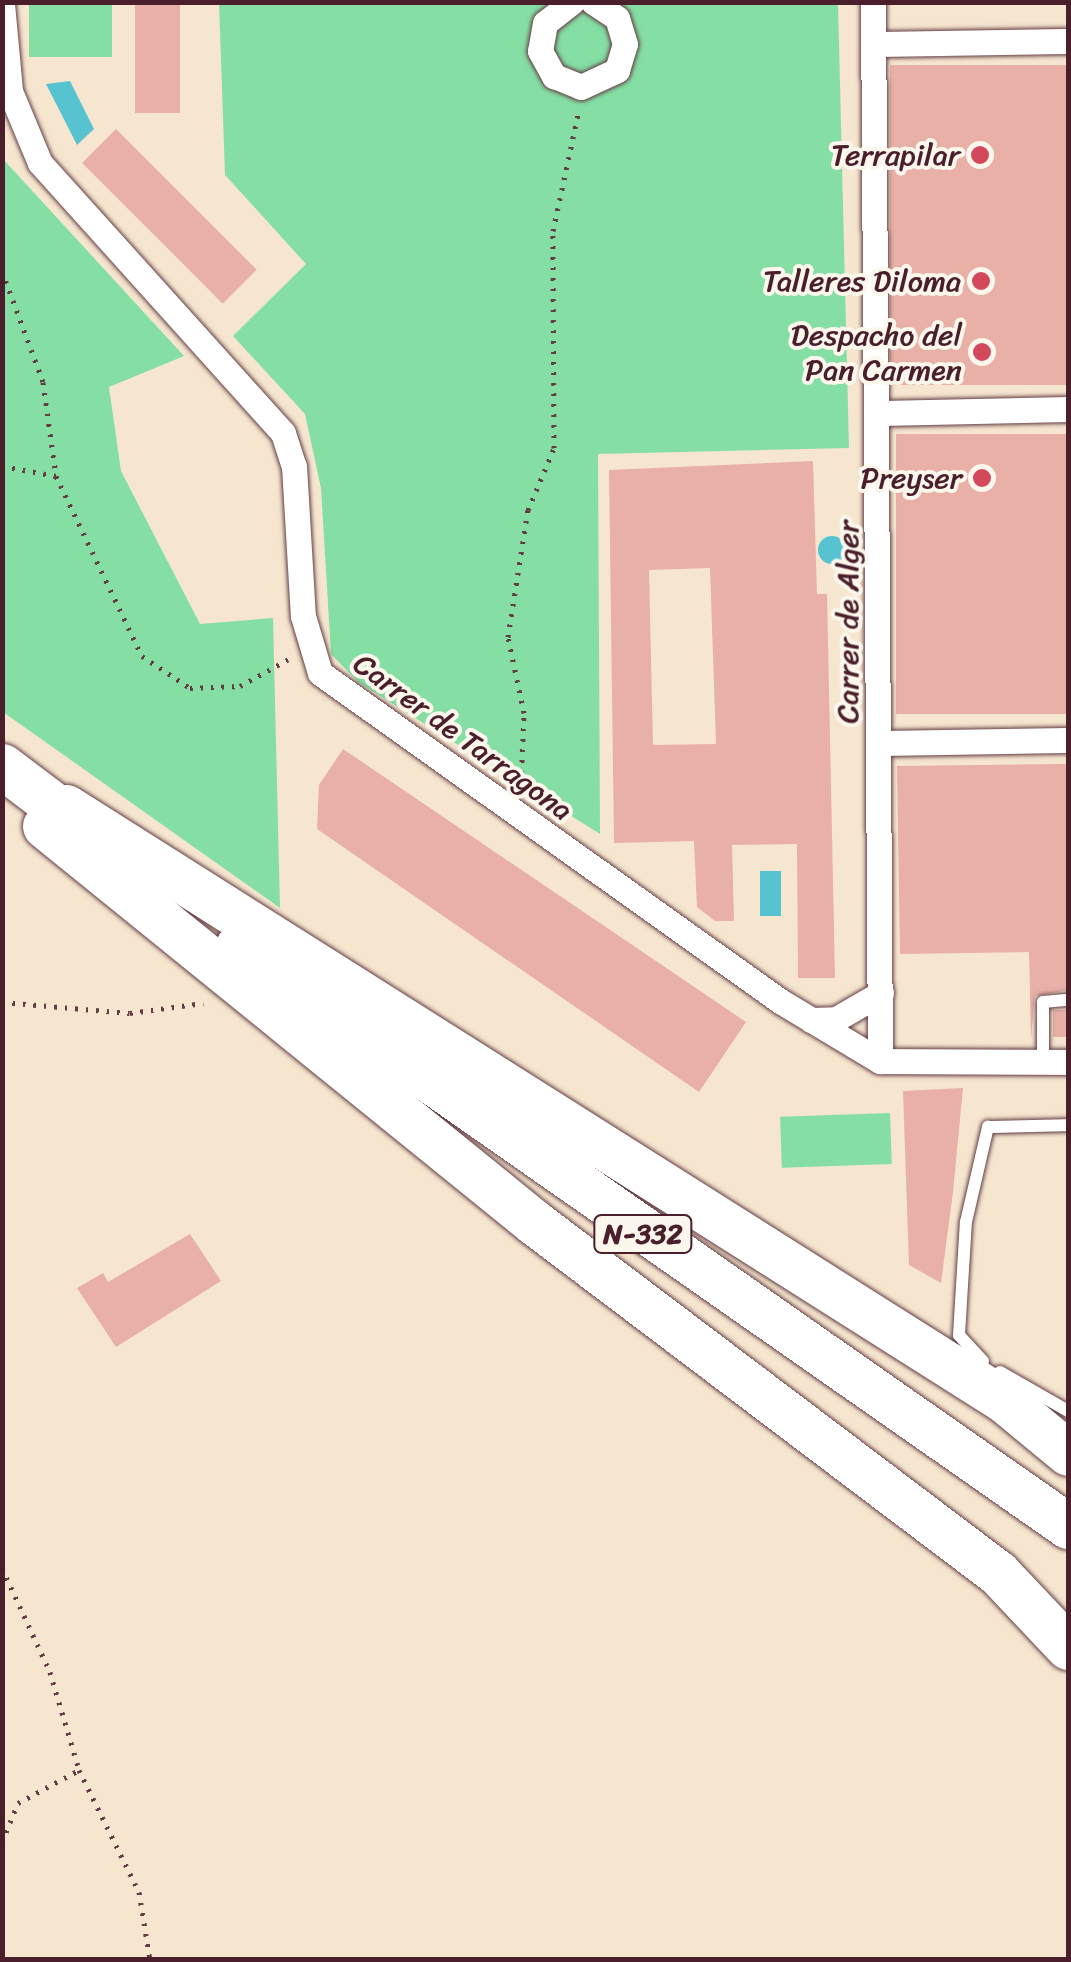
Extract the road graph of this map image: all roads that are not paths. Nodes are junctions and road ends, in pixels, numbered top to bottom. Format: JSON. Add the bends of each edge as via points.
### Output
{"nodes":[{"id":1,"x":572,"y":2,"type":"edge"},
{"id":2,"x":593,"y":2,"type":"edge"},
{"id":3,"x":873,"y":2,"type":"edge"},
{"id":4,"x":2,"y":4,"type":"edge"},
{"id":5,"x":1068,"y":41,"type":"edge"},
{"id":6,"x":874,"y":44,"type":"junction"},
{"id":7,"x":1068,"y":409,"type":"edge"},
{"id":8,"x":882,"y":413,"type":"junction"},
{"id":9,"x":1068,"y":740,"type":"edge"},
{"id":10,"x":880,"y":743,"type":"junction"},
{"id":11,"x":9,"y":781,"type":"edge"},
{"id":12,"x":261,"y":983,"type":"junction"},
{"id":13,"x":880,"y":994,"type":"junction"},
{"id":14,"x":1068,"y":1000,"type":"edge"},
{"id":15,"x":811,"y":1020,"type":"junction"},
{"id":16,"x":880,"y":1061,"type":"junction"},
{"id":17,"x":1056,"y":1062,"type":"edge"},
{"id":18,"x":1068,"y":1124,"type":"edge"},
{"id":19,"x":1068,"y":1411,"type":"edge"},
{"id":20,"x":1068,"y":1452,"type":"edge"},
{"id":21,"x":1068,"y":1526,"type":"edge"},
{"id":22,"x":1068,"y":1647,"type":"edge"}],
"edges":[{"from":1,"to":2,"type":"street","via":[[545,22],[540,51],[554,76],[581,87],[617,70],[625,44],[616,18]]},
{"from":3,"to":6,"type":"street","name":"Carrer de Alger"},
{"from":4,"to":15,"type":"street","name":"Carrer de Tarragona","via":[[10,91],[40,163],[282,433],[294,466],[308,648],[338,692]]},
{"from":5,"to":6,"type":"street"},
{"from":6,"to":8,"type":"street","name":"Carrer de Alger"},
{"from":7,"to":8,"type":"street"},
{"from":8,"to":10,"type":"street","name":"Carrer de Alger"},
{"from":9,"to":10,"type":"street"},
{"from":10,"to":13,"type":"street","name":"Carrer de Alger"},
{"from":11,"to":12,"type":"highway","number":"N-332"},
{"from":11,"to":12,"type":"highway","number":"N-332","via":[[45,826]]},
{"from":11,"to":20,"type":"highway","via":[[1004,1400]]},
{"from":12,"to":21,"type":"highway","number":"N-332"},
{"from":12,"to":22,"type":"highway","via":[[535,1223],[947,1532]]},
{"from":13,"to":15,"type":"street","via":[[836,1019]]},
{"from":13,"to":16,"type":"street","name":"Carrer de Alger"},
{"from":14,"to":17,"type":"lane","via":[[1043,1002]]},
{"from":15,"to":16,"type":"street","name":"Carrer de Tarragona"},
{"from":16,"to":17,"type":"street"},
{"from":18,"to":19,"type":"lane","via":[[988,1126],[966,1222],[959,1335],[971,1353]]}]}
